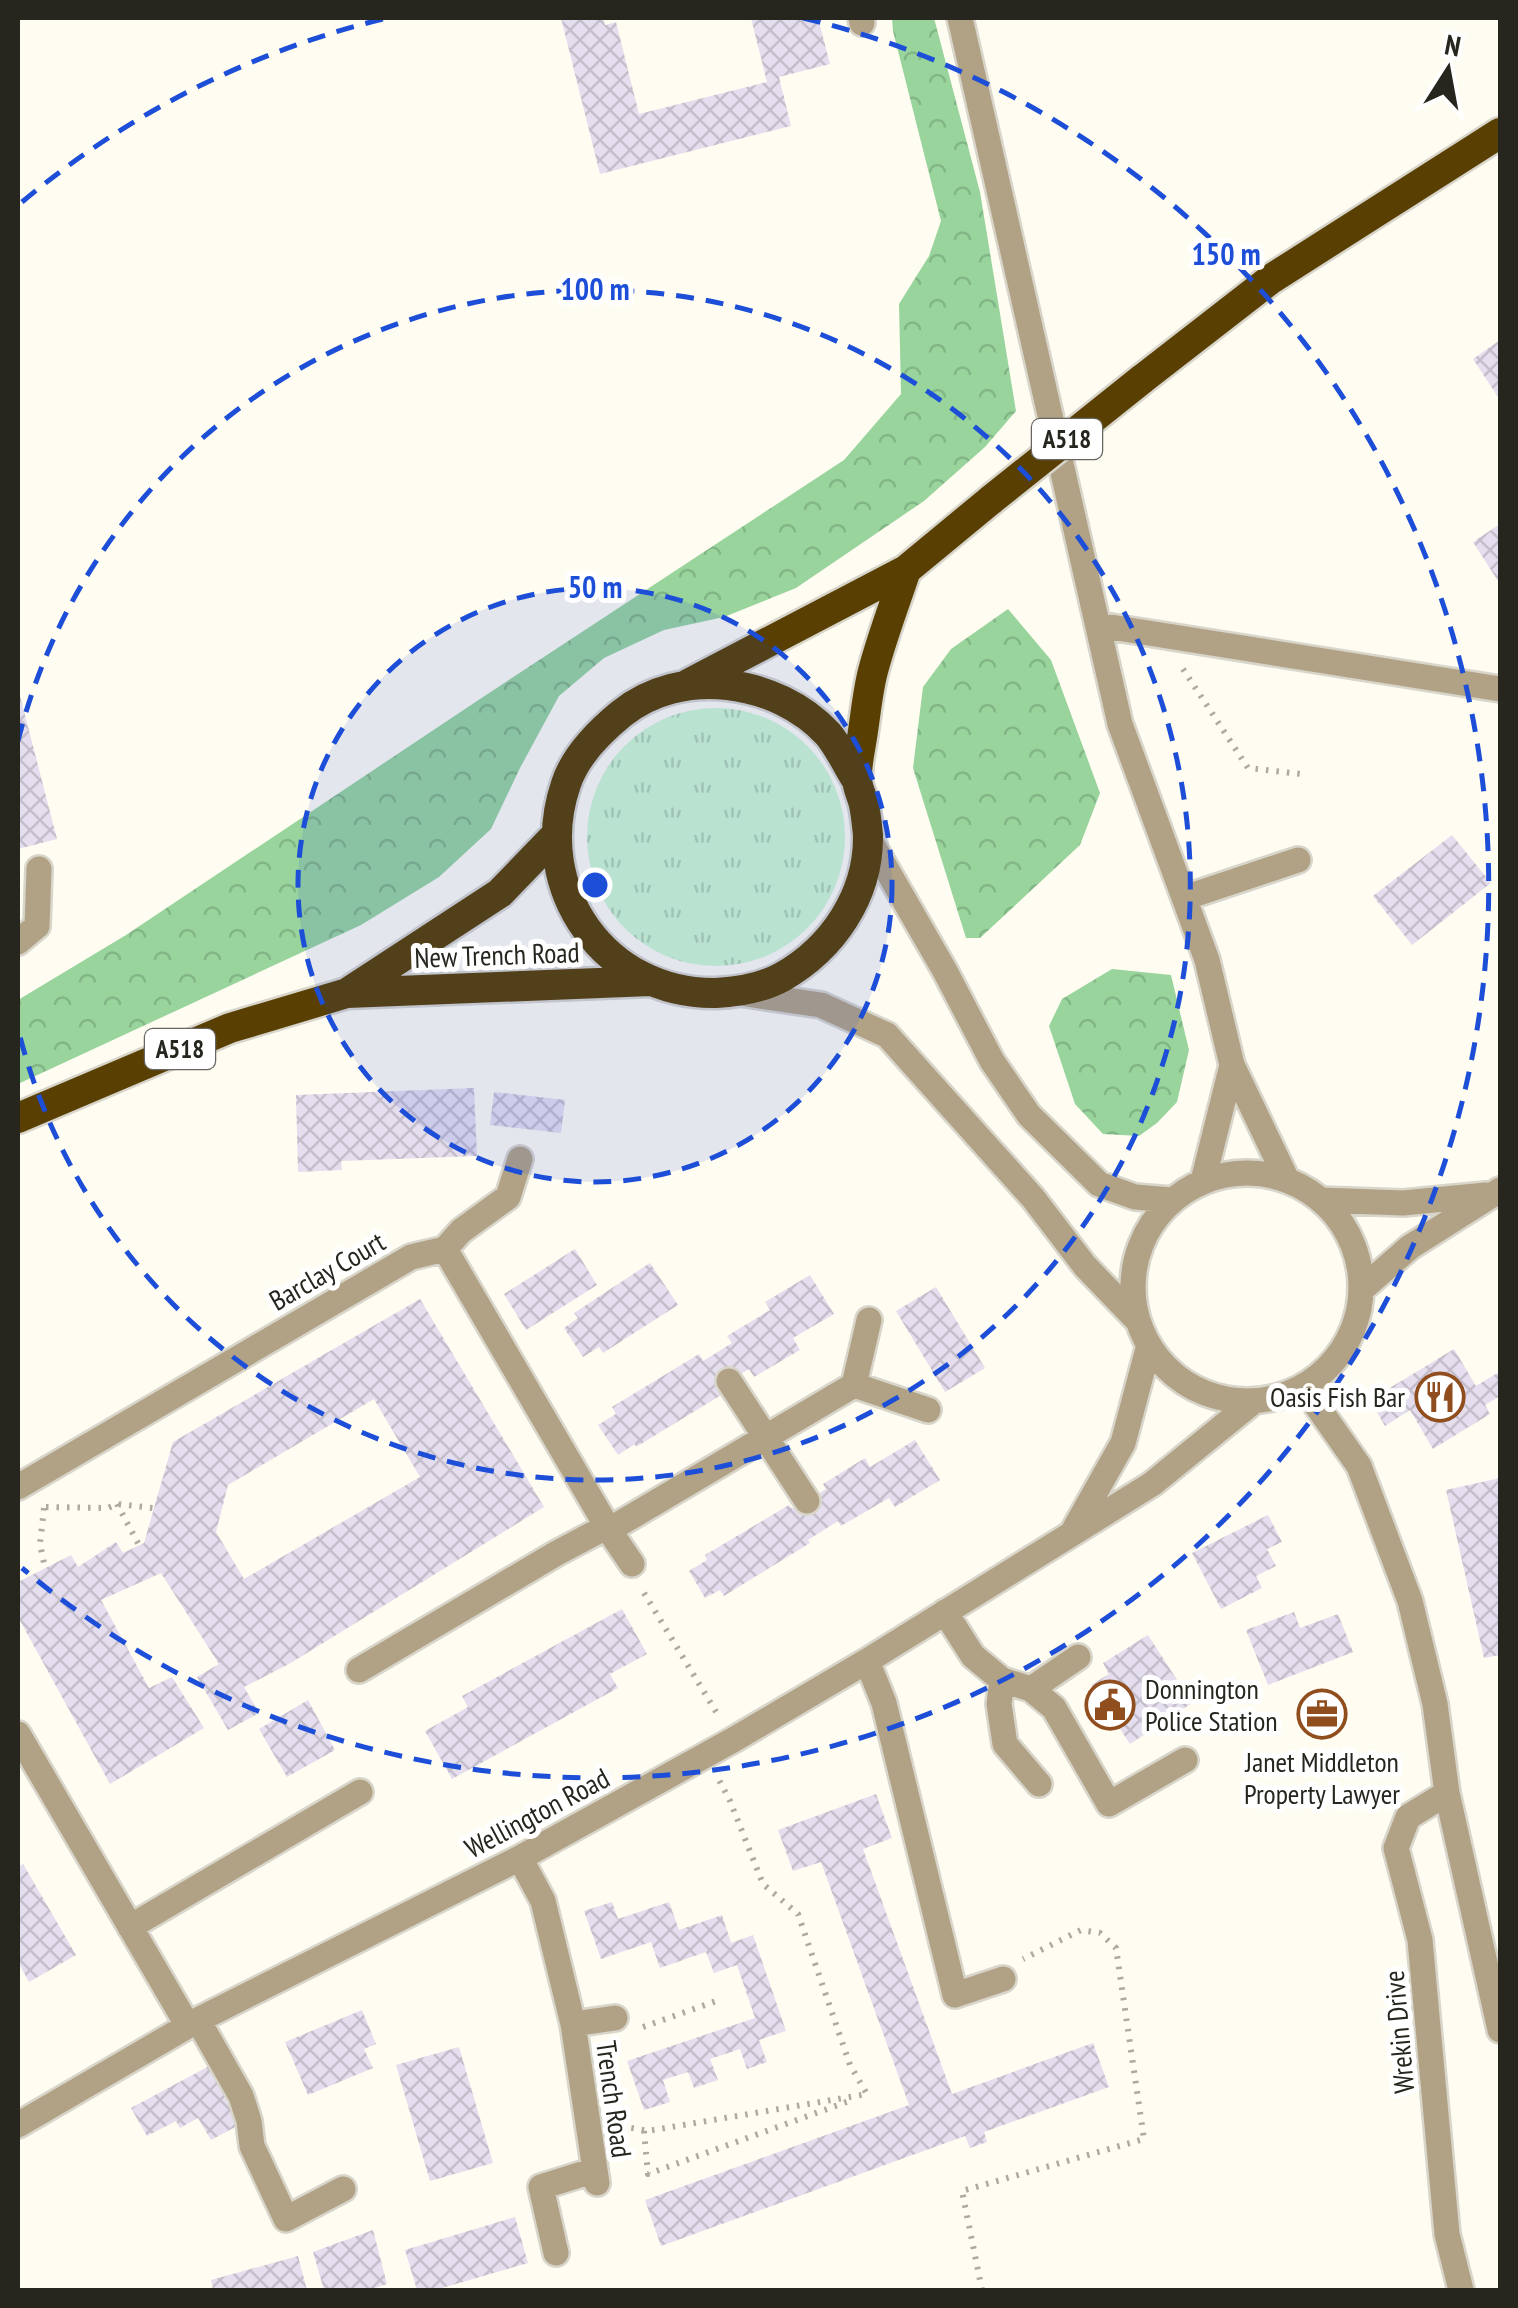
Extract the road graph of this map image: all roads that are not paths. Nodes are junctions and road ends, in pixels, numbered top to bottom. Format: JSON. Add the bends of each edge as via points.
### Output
{"nodes":[{"id":1,"x":960,"y":18,"type":"edge"},
{"id":2,"x":1500,"y":133,"type":"edge"},
{"id":3,"x":906,"y":570,"type":"junction"},
{"id":4,"x":1098,"y":625,"type":"junction"},
{"id":5,"x":686,"y":685,"type":"junction"},
{"id":6,"x":1500,"y":689,"type":"edge"},
{"id":7,"x":856,"y":780,"type":"junction"},
{"id":8,"x":556,"y":835,"type":"junction"},
{"id":9,"x":868,"y":837,"type":"junction"},
{"id":10,"x":1298,"y":860,"type":"dead end"},
{"id":11,"x":39,"y":869,"type":"dead end"},
{"id":12,"x":1184,"y":898,"type":"junction"},
{"id":13,"x":18,"y":942,"type":"edge"},
{"id":14,"x":650,"y":982,"type":"junction"},
{"id":15,"x":737,"y":992,"type":"junction"},
{"id":16,"x":347,"y":993,"type":"junction"},
{"id":17,"x":1232,"y":1065,"type":"junction"},
{"id":18,"x":18,"y":1118,"type":"edge"},
{"id":19,"x":520,"y":1159,"type":"dead end"},
{"id":20,"x":1287,"y":1180,"type":"junction"},
{"id":21,"x":1203,"y":1181,"type":"junction"},
{"id":22,"x":1496,"y":1192,"type":"edge"},
{"id":23,"x":1172,"y":1200,"type":"junction"},
{"id":24,"x":1321,"y":1200,"type":"junction"},
{"id":25,"x":446,"y":1248,"type":"junction"},
{"id":26,"x":1361,"y":1290,"type":"junction"},
{"id":27,"x":869,"y":1320,"type":"dead end"},
{"id":28,"x":1143,"y":1333,"type":"junction"},
{"id":29,"x":729,"y":1380,"type":"dead end"},
{"id":30,"x":854,"y":1385,"type":"junction"},
{"id":31,"x":1303,"y":1386,"type":"junction"},
{"id":32,"x":1254,"y":1401,"type":"junction"},
{"id":33,"x":928,"y":1410,"type":"dead end"},
{"id":34,"x":766,"y":1438,"type":"junction"},
{"id":35,"x":23,"y":1497,"type":"edge"},
{"id":36,"x":807,"y":1501,"type":"dead end"},
{"id":37,"x":609,"y":1528,"type":"junction"},
{"id":38,"x":1073,"y":1532,"type":"junction"},
{"id":39,"x":632,"y":1564,"type":"road end"},
{"id":40,"x":945,"y":1612,"type":"junction"},
{"id":41,"x":1078,"y":1657,"type":"dead end"},
{"id":42,"x":867,"y":1661,"type":"junction"},
{"id":43,"x":360,"y":1670,"type":"dead end"},
{"id":44,"x":1002,"y":1680,"type":"junction"},
{"id":45,"x":1032,"y":1689,"type":"junction"},
{"id":46,"x":18,"y":1734,"type":"edge"},
{"id":47,"x":1185,"y":1760,"type":"dead end"},
{"id":48,"x":1039,"y":1784,"type":"dead end"},
{"id":49,"x":360,"y":1792,"type":"dead end"},
{"id":50,"x":1447,"y":1792,"type":"junction"},
{"id":51,"x":520,"y":1858,"type":"junction"},
{"id":52,"x":130,"y":1927,"type":"junction"},
{"id":53,"x":1003,"y":1978,"type":"road end"},
{"id":54,"x":615,"y":2018,"type":"dead end"},
{"id":55,"x":193,"y":2023,"type":"junction"},
{"id":56,"x":573,"y":2024,"type":"junction"},
{"id":57,"x":1500,"y":2030,"type":"edge"},
{"id":58,"x":18,"y":2125,"type":"edge"},
{"id":59,"x":342,"y":2189,"type":"dead end"},
{"id":60,"x":556,"y":2253,"type":"dead end"},
{"id":61,"x":1461,"y":2290,"type":"edge"}],
"edges":[{"from":1,"to":4,"type":"street"},
{"from":2,"to":3,"type":"highway","number":"A518","bridge":true,"via":[[1272,279]]},
{"from":3,"to":5,"type":"highway","number":"A518"},
{"from":3,"to":7,"type":"highway","via":[[872,673]]},
{"from":4,"to":6,"type":"street"},
{"from":4,"to":12,"type":"street","via":[[1120,724]]},
{"from":5,"to":7,"type":"highway","via":[[739,685],[788,703],[829,735]]},
{"from":5,"to":8,"type":"highway","via":[[635,703],[594,736],[566,782]]},
{"from":7,"to":9,"type":"highway"},
{"from":8,"to":14,"type":"highway","via":[[562,881],[581,924],[612,958]]},
{"from":8,"to":16,"type":"highway","name":"New Trench Road","number":"A518","via":[[500,893]]},
{"from":9,"to":15,"type":"highway","via":[[862,880],[835,932],[779,979]]},
{"from":9,"to":23,"type":"street","via":[[1029,1115],[1099,1184]]},
{"from":10,"to":12,"type":"street"},
{"from":11,"to":13,"type":"street","via":[[37,926]]},
{"from":12,"to":17,"type":"street"},
{"from":14,"to":15,"type":"highway","via":[[692,993]]},
{"from":14,"to":16,"type":"highway","name":"New Trench Road","number":"A518"},
{"from":15,"to":28,"type":"street","via":[[821,1005],[887,1035]]},
{"from":16,"to":18,"type":"highway","name":"New Trench Road","number":"A518","via":[[230,1028]]},
{"from":17,"to":20,"type":"street"},
{"from":17,"to":21,"type":"street"},
{"from":19,"to":25,"type":"street","via":[[508,1196]]},
{"from":20,"to":21,"type":"street","via":[[1259,1173]]},
{"from":20,"to":24,"type":"street"},
{"from":21,"to":23,"type":"street"},
{"from":22,"to":24,"type":"street","via":[[1403,1203]]},
{"from":22,"to":26,"type":"street","via":[[1410,1246]]},
{"from":23,"to":28,"type":"street","via":[[1154,1220],[1134,1268]]},
{"from":24,"to":26,"type":"street","via":[[1352,1240]]},
{"from":25,"to":35,"type":"street","name":"Barclay Court","via":[[411,1257]]},
{"from":25,"to":37,"type":"street"},
{"from":26,"to":31,"type":"street","via":[[1345,1346]]},
{"from":27,"to":30,"type":"street"},
{"from":28,"to":32,"type":"street","via":[[1182,1381],[1205,1394]]},
{"from":28,"to":38,"type":"street","name":"Wellington Road","via":[[1123,1443]]},
{"from":29,"to":34,"type":"street"},
{"from":30,"to":33,"type":"street"},
{"from":30,"to":34,"type":"street"},
{"from":31,"to":32,"type":"street"},
{"from":31,"to":50,"type":"street","via":[[1359,1466],[1410,1601]]},
{"from":32,"to":38,"type":"street","name":"Wellington Road","via":[[1152,1484]]},
{"from":34,"to":36,"type":"street"},
{"from":34,"to":37,"type":"street"},
{"from":37,"to":39,"type":"street"},
{"from":37,"to":43,"type":"street"},
{"from":38,"to":40,"type":"street","name":"Wellington Road"},
{"from":40,"to":42,"type":"street","name":"Wellington Road"},
{"from":40,"to":44,"type":"street","via":[[974,1656]]},
{"from":41,"to":45,"type":"street"},
{"from":42,"to":51,"type":"street","name":"Wellington Road"},
{"from":42,"to":53,"type":"street","via":[[884,1703],[955,1995]]},
{"from":44,"to":45,"type":"street"},
{"from":44,"to":48,"type":"street","via":[[998,1704],[1005,1744]]},
{"from":45,"to":47,"type":"street","via":[[1054,1708],[1109,1804]]},
{"from":46,"to":52,"type":"street"},
{"from":49,"to":52,"type":"street"},
{"from":50,"to":57,"type":"street"},
{"from":50,"to":61,"type":"street","name":"Wrekin Drive","via":[[1408,1816],[1396,1848],[1420,1940],[1448,2234]]},
{"from":51,"to":55,"type":"street","name":"Wellington Road"},
{"from":51,"to":56,"type":"street","name":"Trench Road","via":[[543,1900]]},
{"from":52,"to":55,"type":"street"},
{"from":54,"to":56,"type":"street","name":"Trench Road"},
{"from":55,"to":58,"type":"street","name":"Wellington Road"},
{"from":55,"to":59,"type":"street","via":[[241,2096],[252,2146],[286,2219]]},
{"from":56,"to":60,"type":"street","name":"Trench Road","via":[[596,2176],[540,2188]]}]}
